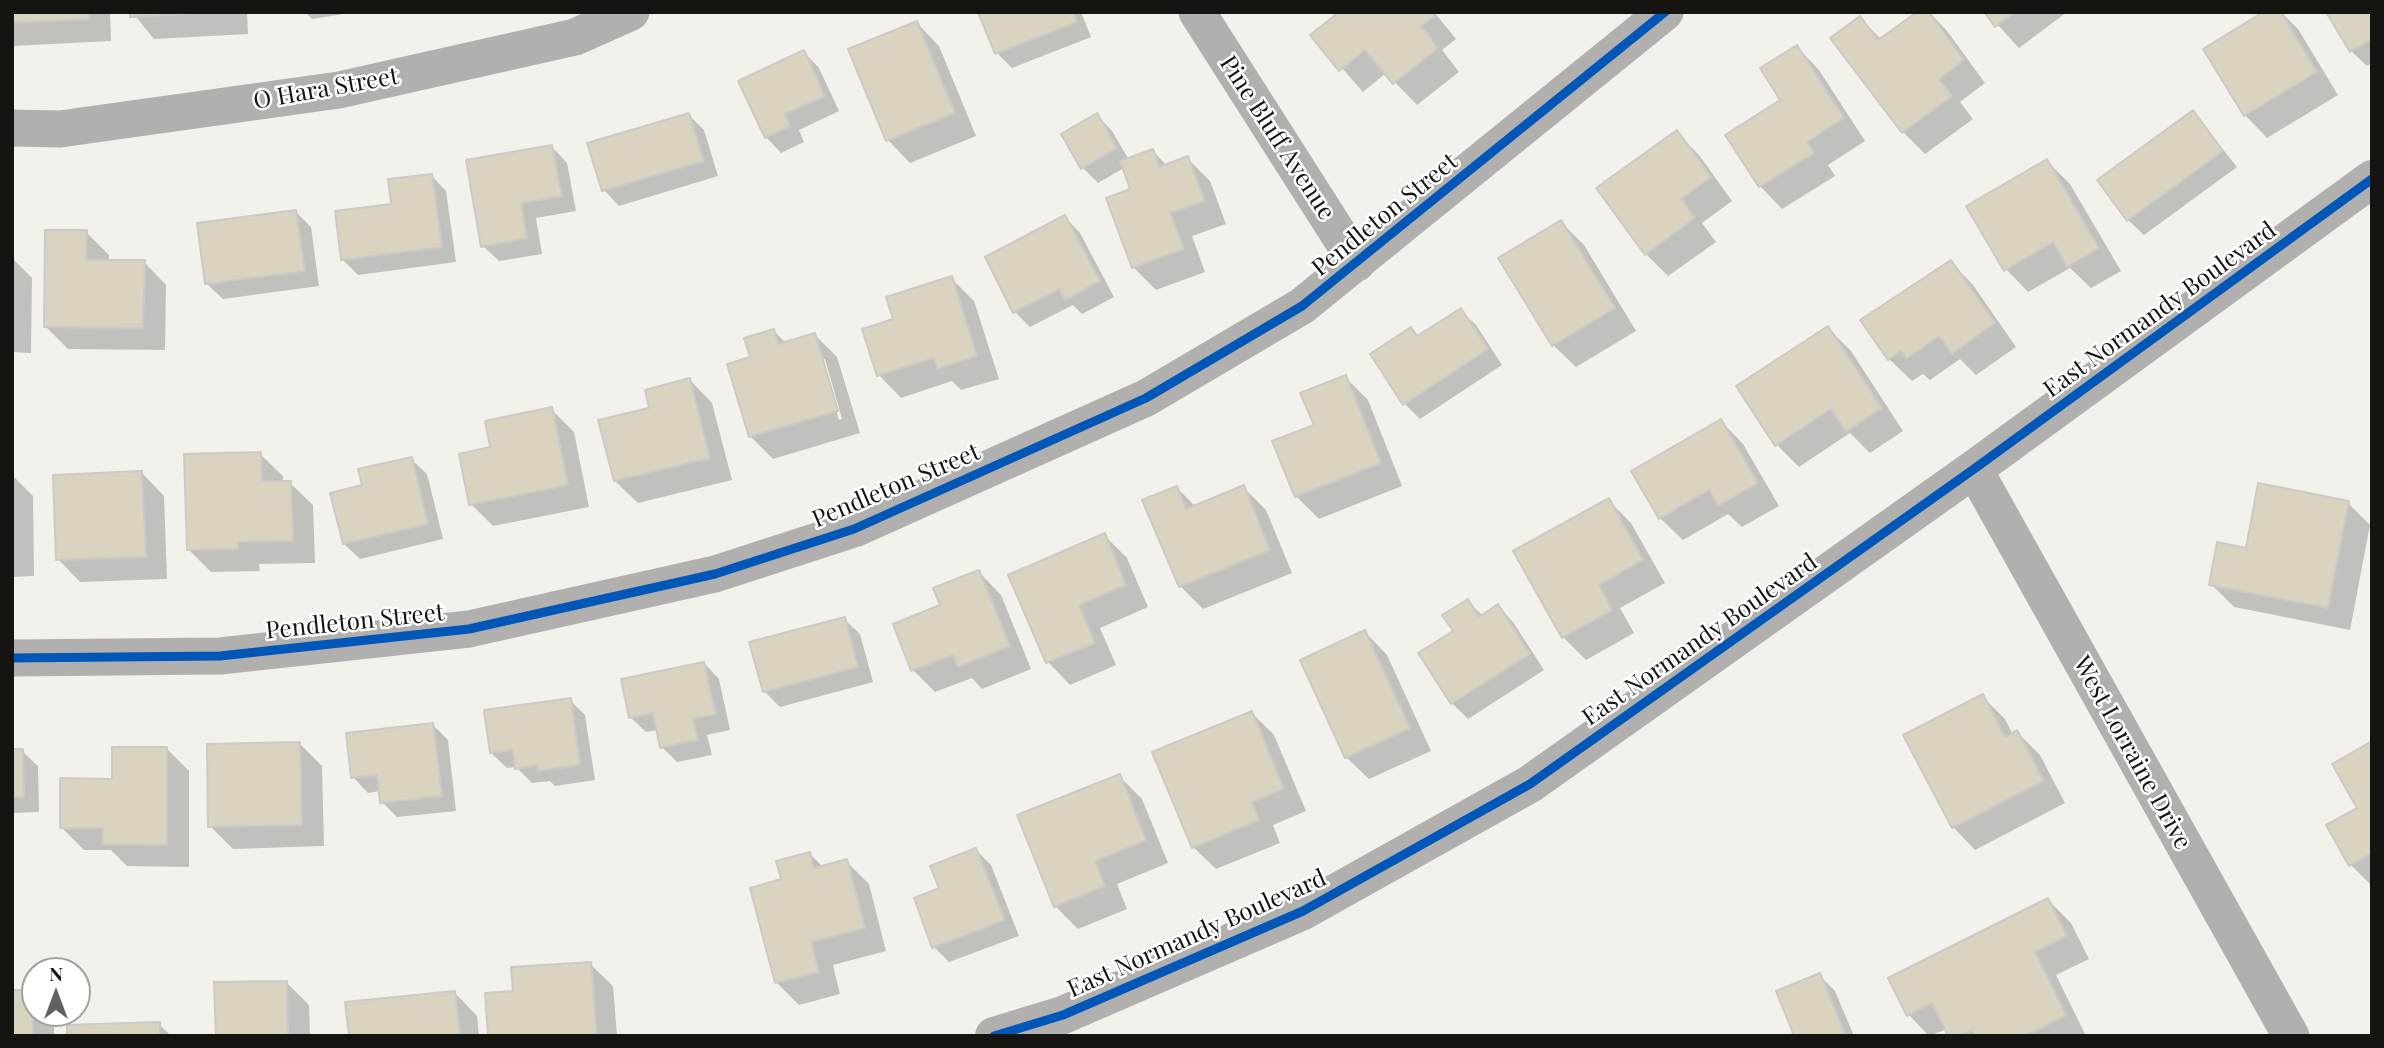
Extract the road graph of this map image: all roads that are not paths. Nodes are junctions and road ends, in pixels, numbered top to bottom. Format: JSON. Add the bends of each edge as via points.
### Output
{"nodes":[{"id":1,"x":631,"y":12,"type":"edge"},
{"id":2,"x":1197,"y":12,"type":"edge"},
{"id":3,"x":1665,"y":12,"type":"edge"},
{"id":4,"x":12,"y":128,"type":"edge"},
{"id":5,"x":2372,"y":179,"type":"edge"},
{"id":6,"x":1357,"y":263,"type":"junction"},
{"id":7,"x":1974,"y":470,"type":"junction"},
{"id":8,"x":12,"y":658,"type":"edge"},
{"id":9,"x":1068,"y":1026,"type":"edge"},
{"id":10,"x":994,"y":1036,"type":"edge"},
{"id":11,"x":2291,"y":1036,"type":"edge"}],
"edges":[{"from":1,"to":4,"type":"street","name":"O Hara Street","via":[[575,37],[339,90],[60,129]]},
{"from":2,"to":6,"type":"street","name":"Pine Bluff Avenue"},
{"from":3,"to":6,"type":"street","name":"Pendleton Street"},
{"from":5,"to":7,"type":"street","name":"East Normandy Boulevard"},
{"from":6,"to":8,"type":"street","name":"Pendleton Street","via":[[1302,306],[1146,398],[854,529],[715,574],[469,629],[220,656]]},
{"from":7,"to":9,"type":"street","name":"East Normandy Boulevard","via":[[1530,784],[1303,911]]},
{"from":7,"to":11,"type":"street","name":"West Lorraine Drive"},
{"from":9,"to":10,"type":"street","name":"East Normandy Boulevard"}]}
